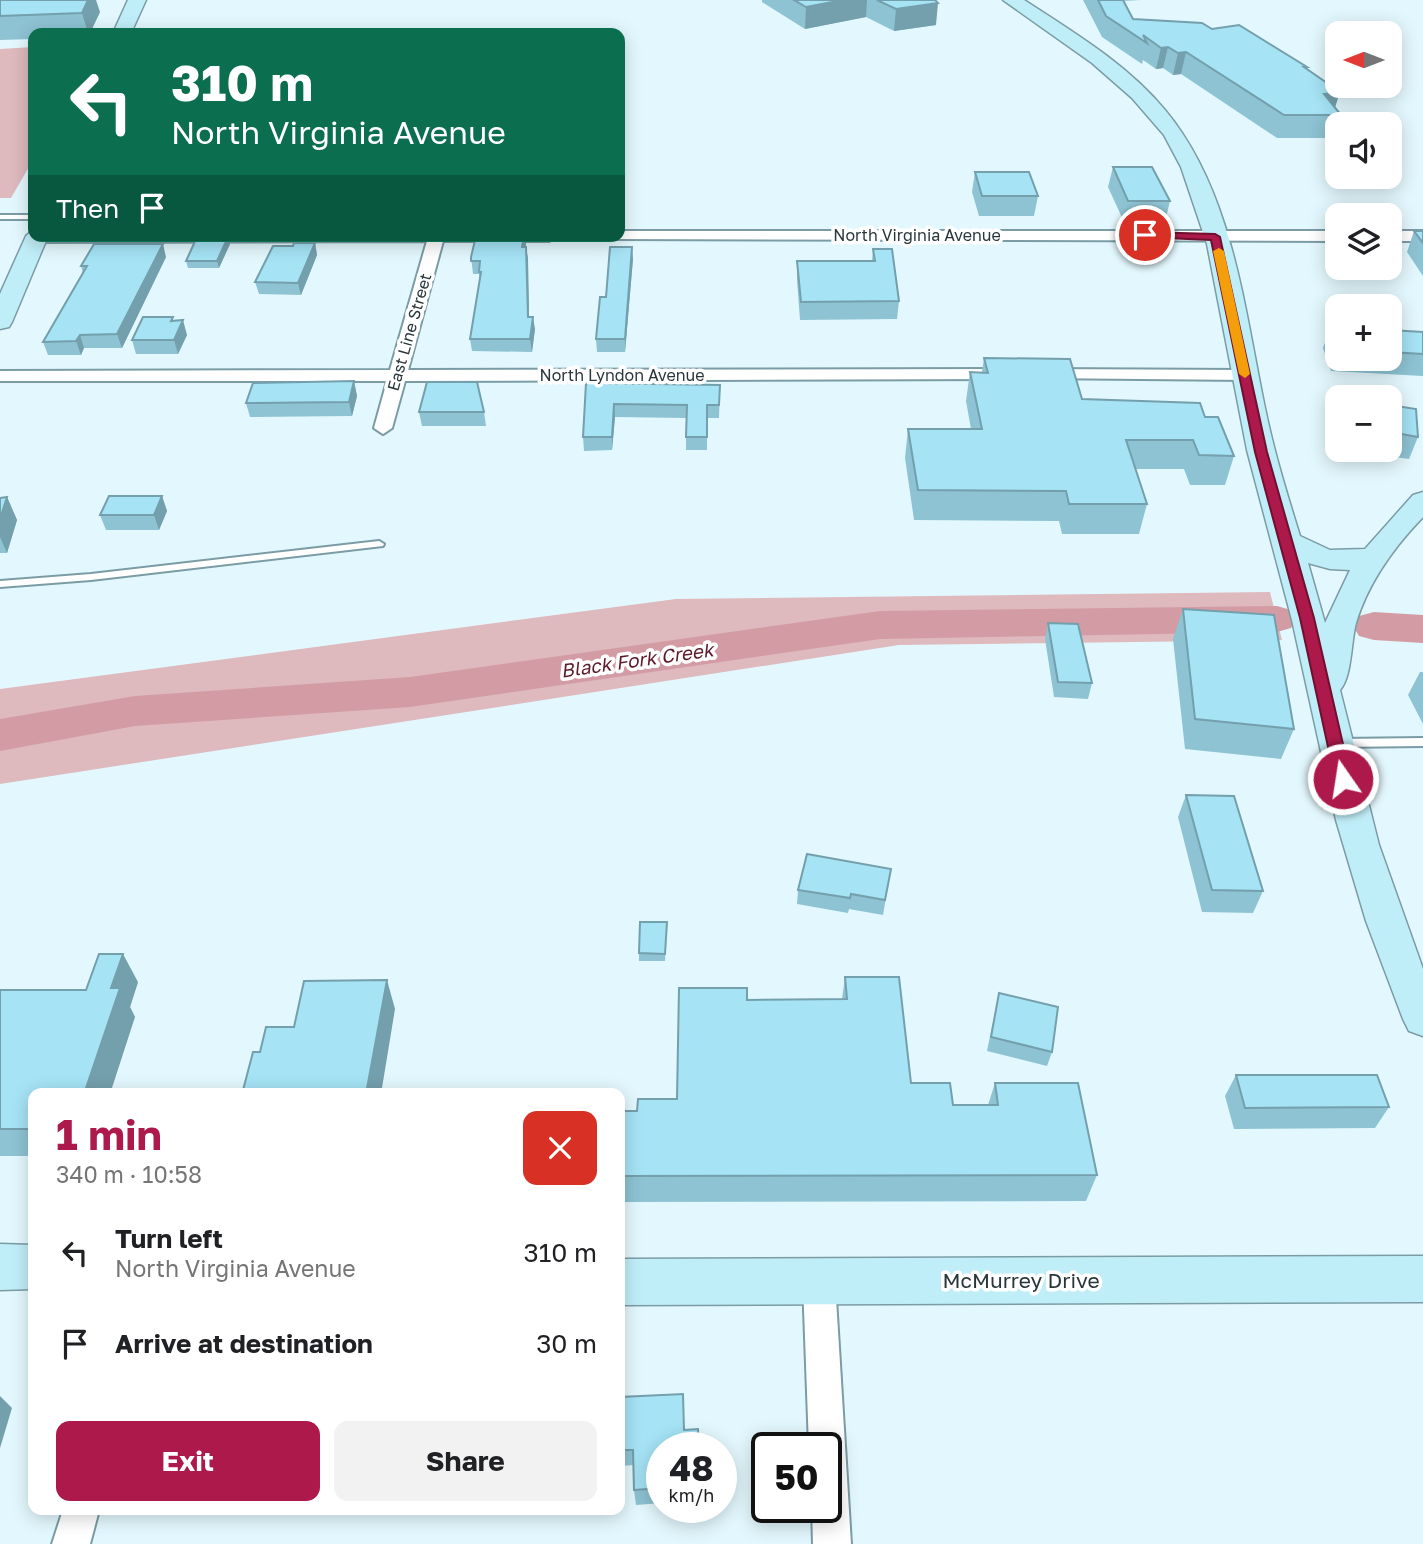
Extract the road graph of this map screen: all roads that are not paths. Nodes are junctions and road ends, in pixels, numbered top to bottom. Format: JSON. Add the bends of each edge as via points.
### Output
{"nodes":[{"id":1,"x":137,"y":0,"type":"edge"},
{"id":2,"x":1012,"y":0,"type":"edge"},
{"id":3,"x":124,"y":28,"type":"edge"},
{"id":4,"x":0,"y":217,"type":"edge"},
{"id":5,"x":28,"y":227,"type":"edge"},
{"id":6,"x":625,"y":236,"type":"edge"},
{"id":7,"x":1325,"y":236,"type":"edge"},
{"id":8,"x":1402,"y":236,"type":"edge"},
{"id":9,"x":1423,"y":236,"type":"edge"},
{"id":10,"x":1215,"y":237,"type":"junction"},
{"id":11,"x":31,"y":242,"type":"edge"},
{"id":12,"x":434,"y":242,"type":"edge"},
{"id":13,"x":0,"y":322,"type":"edge"},
{"id":14,"x":397,"y":375,"type":"junction"},
{"id":15,"x":1245,"y":375,"type":"junction"},
{"id":16,"x":0,"y":376,"type":"edge"},
{"id":17,"x":383,"y":428,"type":"dead end"},
{"id":18,"x":1423,"y":501,"type":"edge"},
{"id":19,"x":1288,"y":542,"type":"junction"},
{"id":20,"x":379,"y":544,"type":"dead end"},
{"id":21,"x":1375,"y":556,"type":"junction"},
{"id":22,"x":0,"y":584,"type":"edge"},
{"id":23,"x":1327,"y":703,"type":"junction"},
{"id":24,"x":1423,"y":742,"type":"edge"},
{"id":25,"x":1335,"y":743,"type":"junction"},
{"id":26,"x":1423,"y":1019,"type":"edge"},
{"id":27,"x":0,"y":1267,"type":"edge"},
{"id":28,"x":28,"y":1267,"type":"edge"},
{"id":29,"x":1423,"y":1279,"type":"edge"},
{"id":30,"x":625,"y":1282,"type":"edge"},
{"id":31,"x":819,"y":1282,"type":"junction"},
{"id":32,"x":80,"y":1515,"type":"edge"},
{"id":33,"x":71,"y":1544,"type":"edge"},
{"id":34,"x":832,"y":1544,"type":"edge"}],
"edges":[{"from":1,"to":3,"type":"main road"},
{"from":2,"to":10,"type":"main road","via":[[1101,62],[1172,132],[1191,167]]},
{"from":4,"to":5,"type":"lane"},
{"from":6,"to":10,"type":"street","name":"North Virginia Avenue"},
{"from":7,"to":10,"type":"street","name":"North Virginia Avenue"},
{"from":8,"to":9,"type":"street"},
{"from":10,"to":15,"type":"main road"},
{"from":11,"to":13,"type":"main road"},
{"from":12,"to":14,"type":"street","name":"East Line Street"},
{"from":14,"to":15,"type":"street","name":"North Lyndon Avenue"},
{"from":14,"to":16,"type":"street","name":"North Lyndon Avenue"},
{"from":14,"to":17,"type":"street","name":"East Line Street"},
{"from":15,"to":19,"type":"main road","via":[[1261,452]]},
{"from":18,"to":21,"type":"main road"},
{"from":19,"to":21,"type":"main road","via":[[1334,561]]},
{"from":19,"to":23,"type":"main road"},
{"from":20,"to":22,"type":"lane"},
{"from":21,"to":23,"type":"main road","via":[[1336,637]]},
{"from":23,"to":25,"type":"main road"},
{"from":24,"to":25,"type":"lane"},
{"from":25,"to":26,"type":"main road","via":[[1378,899]]},
{"from":27,"to":28,"type":"main road"},
{"from":29,"to":31,"type":"main road","name":"McMurrey Drive"},
{"from":30,"to":31,"type":"main road","name":"McMurrey Drive"},
{"from":31,"to":34,"type":"street"},
{"from":32,"to":33,"type":"street"}]}
